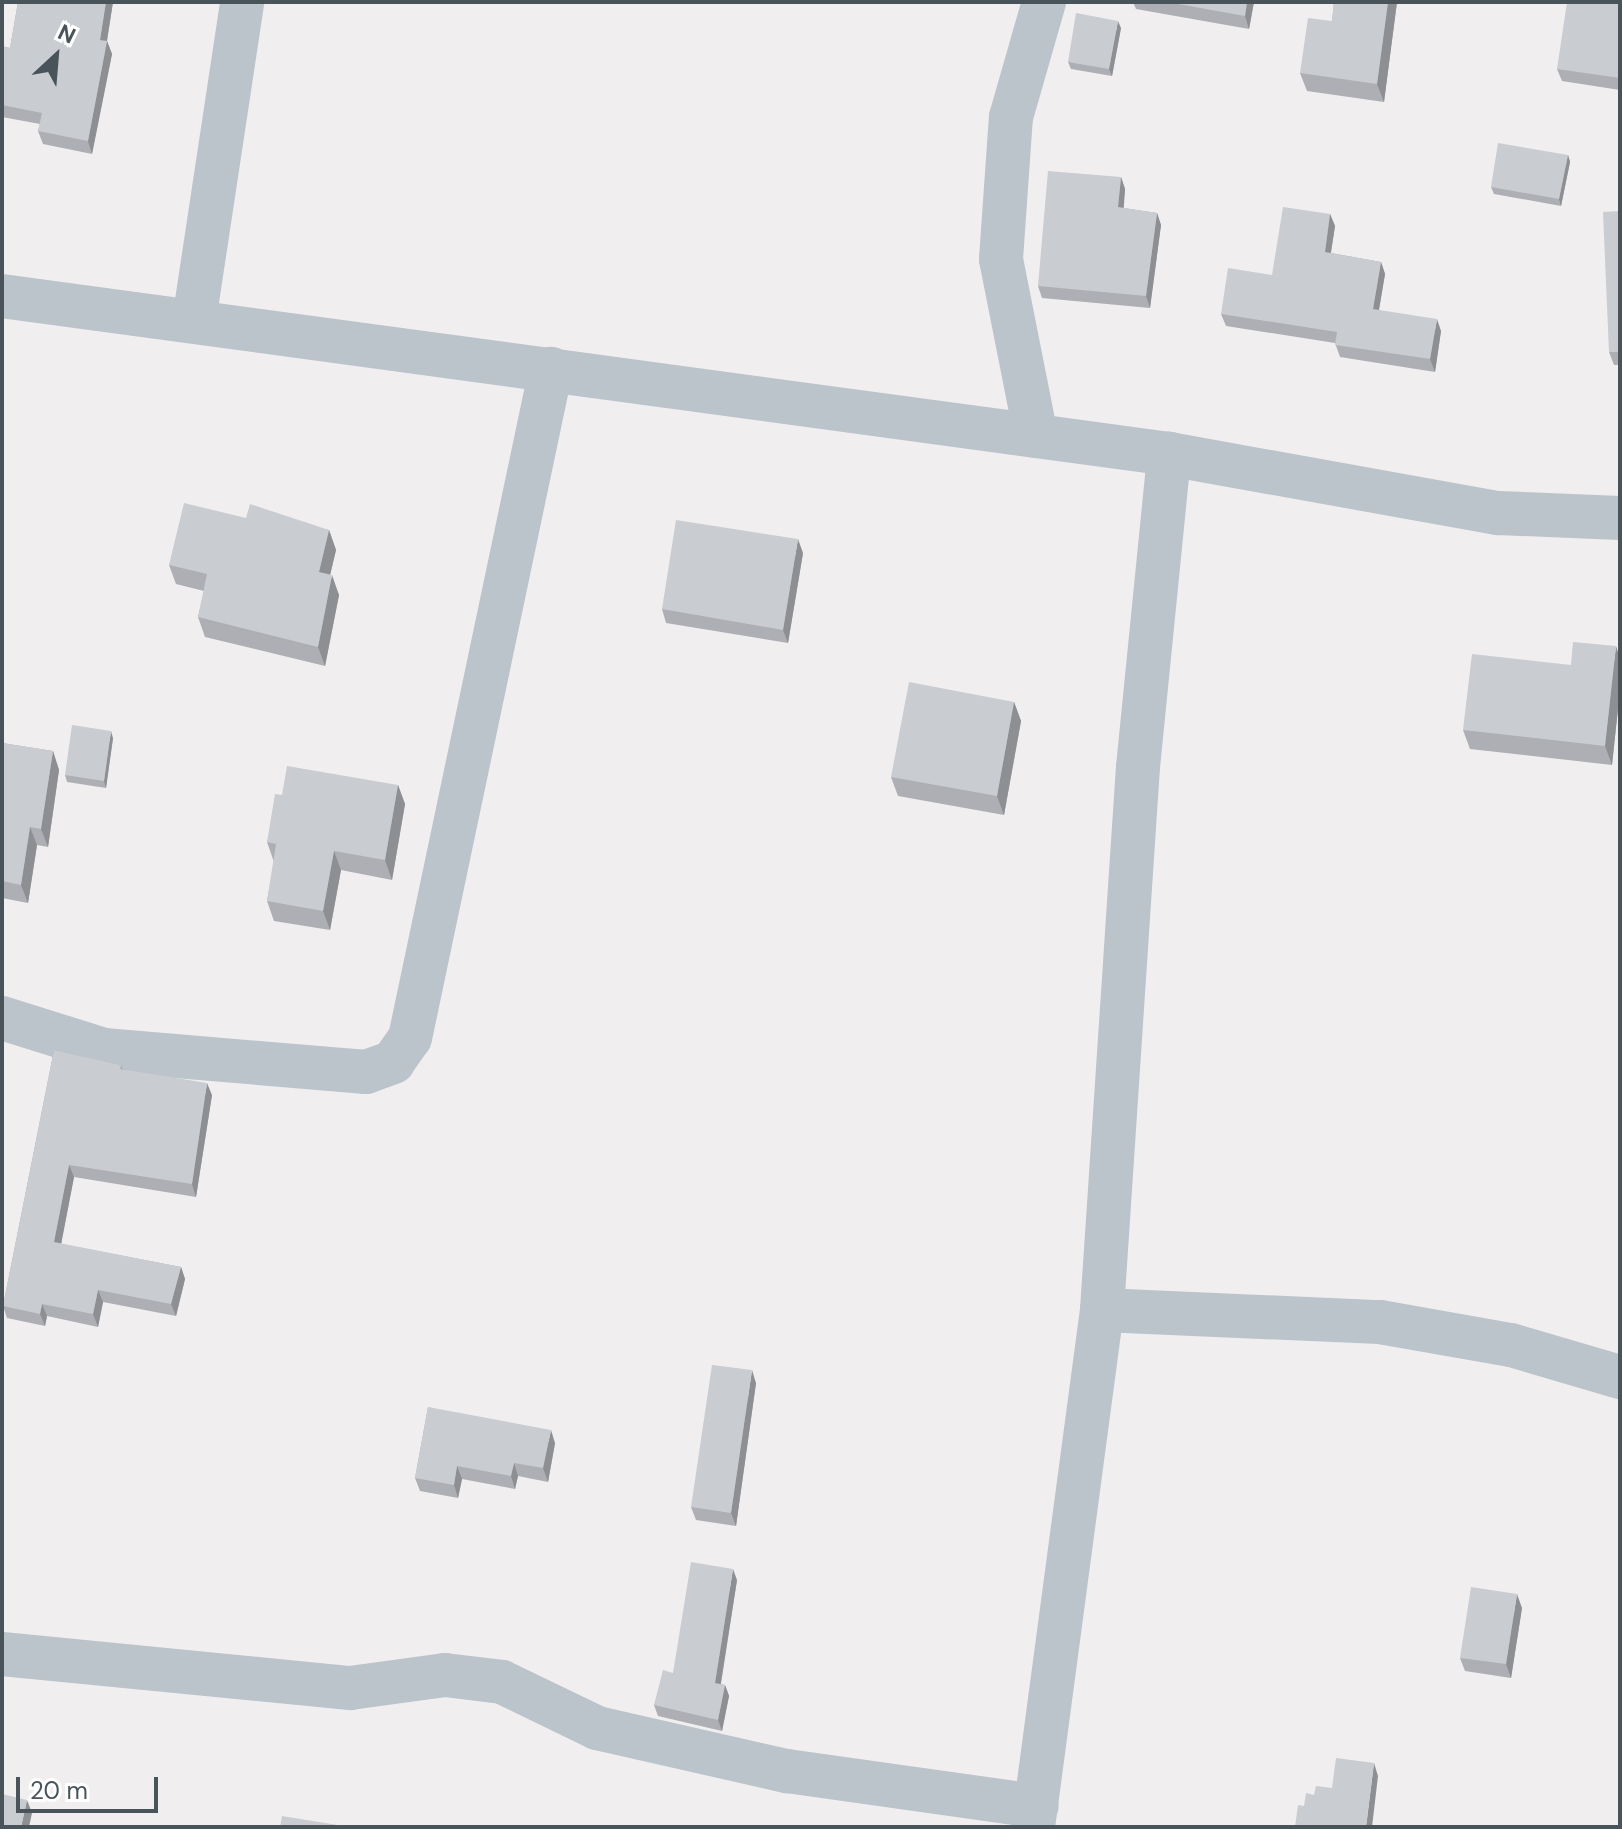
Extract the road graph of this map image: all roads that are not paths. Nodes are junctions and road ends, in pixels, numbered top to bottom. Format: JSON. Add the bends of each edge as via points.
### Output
{"nodes":[{"id":1,"x":242,"y":2,"type":"edge"},
{"id":2,"x":1044,"y":2,"type":"edge"},
{"id":3,"x":2,"y":296,"type":"edge"},
{"id":4,"x":194,"y":321,"type":"junction"},
{"id":5,"x":551,"y":369,"type":"junction"},
{"id":6,"x":1036,"y":436,"type":"junction"},
{"id":7,"x":1169,"y":454,"type":"junction"},
{"id":8,"x":1620,"y":518,"type":"edge"},
{"id":9,"x":2,"y":1018,"type":"edge"},
{"id":10,"x":1102,"y":1310,"type":"junction"},
{"id":11,"x":1620,"y":1377,"type":"edge"},
{"id":12,"x":2,"y":1654,"type":"edge"},
{"id":13,"x":1035,"y":1816,"type":"edge"}],
"edges":[{"from":1,"to":4,"type":"street"},
{"from":2,"to":6,"type":"street","via":[[1011,117],[1001,259]]},
{"from":3,"to":4,"type":"street"},
{"from":4,"to":5,"type":"street"},
{"from":5,"to":6,"type":"street"},
{"from":5,"to":9,"type":"street","via":[[410,1038],[393,1062],[366,1072],[104,1050]]},
{"from":6,"to":7,"type":"street"},
{"from":7,"to":8,"type":"street","via":[[1498,513]]},
{"from":7,"to":10,"type":"street","via":[[1138,767]]},
{"from":10,"to":11,"type":"street","via":[[1380,1322],[1511,1345]]},
{"from":10,"to":13,"type":"street"},
{"from":12,"to":13,"type":"street","via":[[350,1688],[445,1675],[502,1682],[597,1728],[787,1771]]}]}
